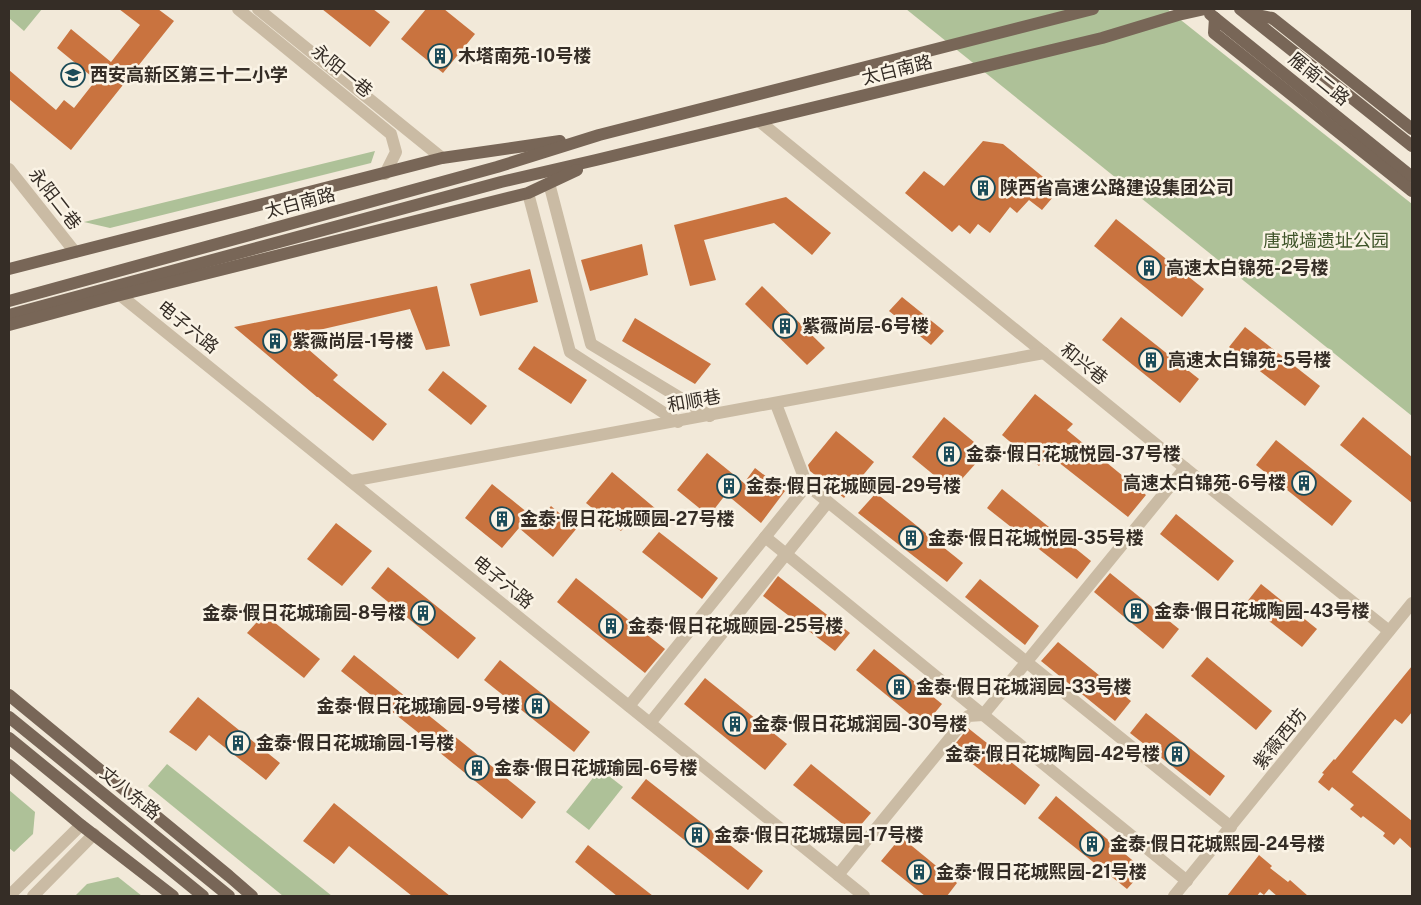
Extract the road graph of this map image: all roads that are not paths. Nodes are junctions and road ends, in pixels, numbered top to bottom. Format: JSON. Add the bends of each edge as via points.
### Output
{"nodes":[{"id":1,"x":238,"y":9,"type":"edge"},
{"id":2,"x":258,"y":9,"type":"edge"},
{"id":3,"x":1093,"y":9,"type":"edge"},
{"id":4,"x":1204,"y":9,"type":"edge"},
{"id":5,"x":1243,"y":11,"type":"edge"},
{"id":6,"x":1215,"y":18,"type":"junction"},
{"id":7,"x":759,"y":121,"type":"junction"},
{"id":8,"x":1412,"y":129,"type":"edge"},
{"id":9,"x":600,"y":135,"type":"junction"},
{"id":10,"x":1412,"y":146,"type":"edge"},
{"id":11,"x":442,"y":158,"type":"junction"},
{"id":12,"x":596,"y":160,"type":"junction"},
{"id":13,"x":9,"y":169,"type":"edge"},
{"id":14,"x":385,"y":174,"type":"junction"},
{"id":15,"x":1412,"y":177,"type":"edge"},
{"id":16,"x":549,"y":183,"type":"junction"},
{"id":17,"x":1412,"y":191,"type":"edge"},
{"id":18,"x":528,"y":193,"type":"junction"},
{"id":19,"x":75,"y":252,"type":"junction"},
{"id":20,"x":9,"y":269,"type":"edge"},
{"id":21,"x":120,"y":295,"type":"junction"},
{"id":22,"x":9,"y":300,"type":"edge"},
{"id":23,"x":9,"y":315,"type":"edge"},
{"id":24,"x":9,"y":325,"type":"edge"},
{"id":25,"x":1044,"y":354,"type":"junction"},
{"id":26,"x":776,"y":404,"type":"junction"},
{"id":27,"x":710,"y":416,"type":"junction"},
{"id":28,"x":678,"y":422,"type":"junction"},
{"id":29,"x":1185,"y":468,"type":"junction"},
{"id":30,"x":351,"y":481,"type":"junction"},
{"id":31,"x":807,"y":485,"type":"junction"},
{"id":32,"x":828,"y":502,"type":"junction"},
{"id":33,"x":766,"y":537,"type":"junction"},
{"id":34,"x":786,"y":554,"type":"junction"},
{"id":35,"x":1412,"y":603,"type":"edge"},
{"id":36,"x":1389,"y":631,"type":"junction"},
{"id":37,"x":1026,"y":663,"type":"junction"},
{"id":38,"x":9,"y":695,"type":"edge"},
{"id":39,"x":629,"y":706,"type":"junction"},
{"id":40,"x":982,"y":715,"type":"junction"},
{"id":41,"x":9,"y":717,"type":"edge"},
{"id":42,"x":650,"y":723,"type":"junction"},
{"id":43,"x":9,"y":738,"type":"edge"},
{"id":44,"x":9,"y":765,"type":"edge"},
{"id":45,"x":81,"y":824,"type":"junction"},
{"id":46,"x":1231,"y":827,"type":"junction"},
{"id":47,"x":94,"y":834,"type":"junction"},
{"id":48,"x":838,"y":875,"type":"junction"},
{"id":49,"x":1186,"y":881,"type":"junction"},
{"id":50,"x":9,"y":896,"type":"edge"},
{"id":51,"x":33,"y":896,"type":"edge"},
{"id":52,"x":173,"y":896,"type":"edge"},
{"id":53,"x":203,"y":896,"type":"edge"},
{"id":54,"x":229,"y":896,"type":"edge"},
{"id":55,"x":252,"y":896,"type":"edge"},
{"id":56,"x":864,"y":896,"type":"edge"},
{"id":57,"x":1174,"y":896,"type":"edge"}],
"edges":[{"from":1,"to":14,"type":"street","name":"永阳一巷","via":[[391,134],[396,152]]},
{"from":2,"to":11,"type":"street","name":"永阳一巷"},
{"from":3,"to":9,"type":"main road","name":"太白南路"},
{"from":4,"to":6,"type":"main road","name":"雁南二路"},
{"from":4,"to":7,"type":"main road","name":"太白南路","via":[[1102,38]]},
{"from":5,"to":8,"type":"main road","via":[[1272,18]]},
{"from":5,"to":10,"type":"main road","name":"雁南二路"},
{"from":6,"to":15,"type":"main road","name":"雁南二路"},
{"from":6,"to":17,"type":"main road","via":[[1214,33]]},
{"from":7,"to":12,"type":"main road","name":"太白南路"},
{"from":7,"to":25,"type":"street","name":"和兴巷"},
{"from":9,"to":11,"type":"main road","name":"太白南路"},
{"from":9,"to":22,"type":"main road","name":"太白南路","via":[[497,167]]},
{"from":11,"to":14,"type":"main road","name":"太白南路"},
{"from":12,"to":16,"type":"main road","name":"太白南路"},
{"from":12,"to":23,"type":"main road","name":"太白南路","via":[[501,182]]},
{"from":13,"to":19,"type":"street","name":"永阳二巷"},
{"from":14,"to":19,"type":"main road","name":"太白南路"},
{"from":16,"to":18,"type":"main road","name":"太白南路"},
{"from":16,"to":27,"type":"street","via":[[591,344]]},
{"from":18,"to":21,"type":"main road","name":"太白南路"},
{"from":18,"to":28,"type":"street","via":[[570,352]]},
{"from":19,"to":20,"type":"main road","name":"太白南路"},
{"from":21,"to":24,"type":"main road","name":"太白南路"},
{"from":21,"to":30,"type":"street","name":"电子六路"},
{"from":25,"to":26,"type":"street","name":"和顺巷"},
{"from":25,"to":29,"type":"street","name":"和兴巷"},
{"from":26,"to":27,"type":"street","name":"和顺巷"},
{"from":26,"to":31,"type":"street"},
{"from":27,"to":28,"type":"street","name":"和顺巷"},
{"from":28,"to":30,"type":"street","name":"和顺巷"},
{"from":29,"to":36,"type":"street","name":"和兴巷"},
{"from":29,"to":37,"type":"street"},
{"from":30,"to":39,"type":"street","name":"电子六路"},
{"from":31,"to":32,"type":"street"},
{"from":31,"to":33,"type":"street"},
{"from":32,"to":34,"type":"street"},
{"from":32,"to":37,"type":"street"},
{"from":33,"to":34,"type":"street"},
{"from":33,"to":39,"type":"street"},
{"from":34,"to":40,"type":"street"},
{"from":34,"to":42,"type":"street"},
{"from":35,"to":36,"type":"street","name":"紫薇西坊"},
{"from":36,"to":46,"type":"street","name":"紫薇西坊"},
{"from":37,"to":40,"type":"street"},
{"from":37,"to":46,"type":"street"},
{"from":38,"to":55,"type":"main road"},
{"from":39,"to":42,"type":"street","name":"电子六路"},
{"from":40,"to":48,"type":"street","via":[[968,716]]},
{"from":40,"to":49,"type":"street"},
{"from":41,"to":54,"type":"main road","name":"丈八东路"},
{"from":42,"to":48,"type":"street","name":"电子六路"},
{"from":43,"to":53,"type":"main road","name":"丈八东路"},
{"from":44,"to":45,"type":"main road"},
{"from":45,"to":47,"type":"main road"},
{"from":45,"to":50,"type":"street"},
{"from":46,"to":49,"type":"street","name":"紫薇西坊"},
{"from":47,"to":51,"type":"street"},
{"from":47,"to":52,"type":"main road"},
{"from":48,"to":56,"type":"street","name":"电子六路"},
{"from":49,"to":57,"type":"street","name":"紫薇西坊"}]}
